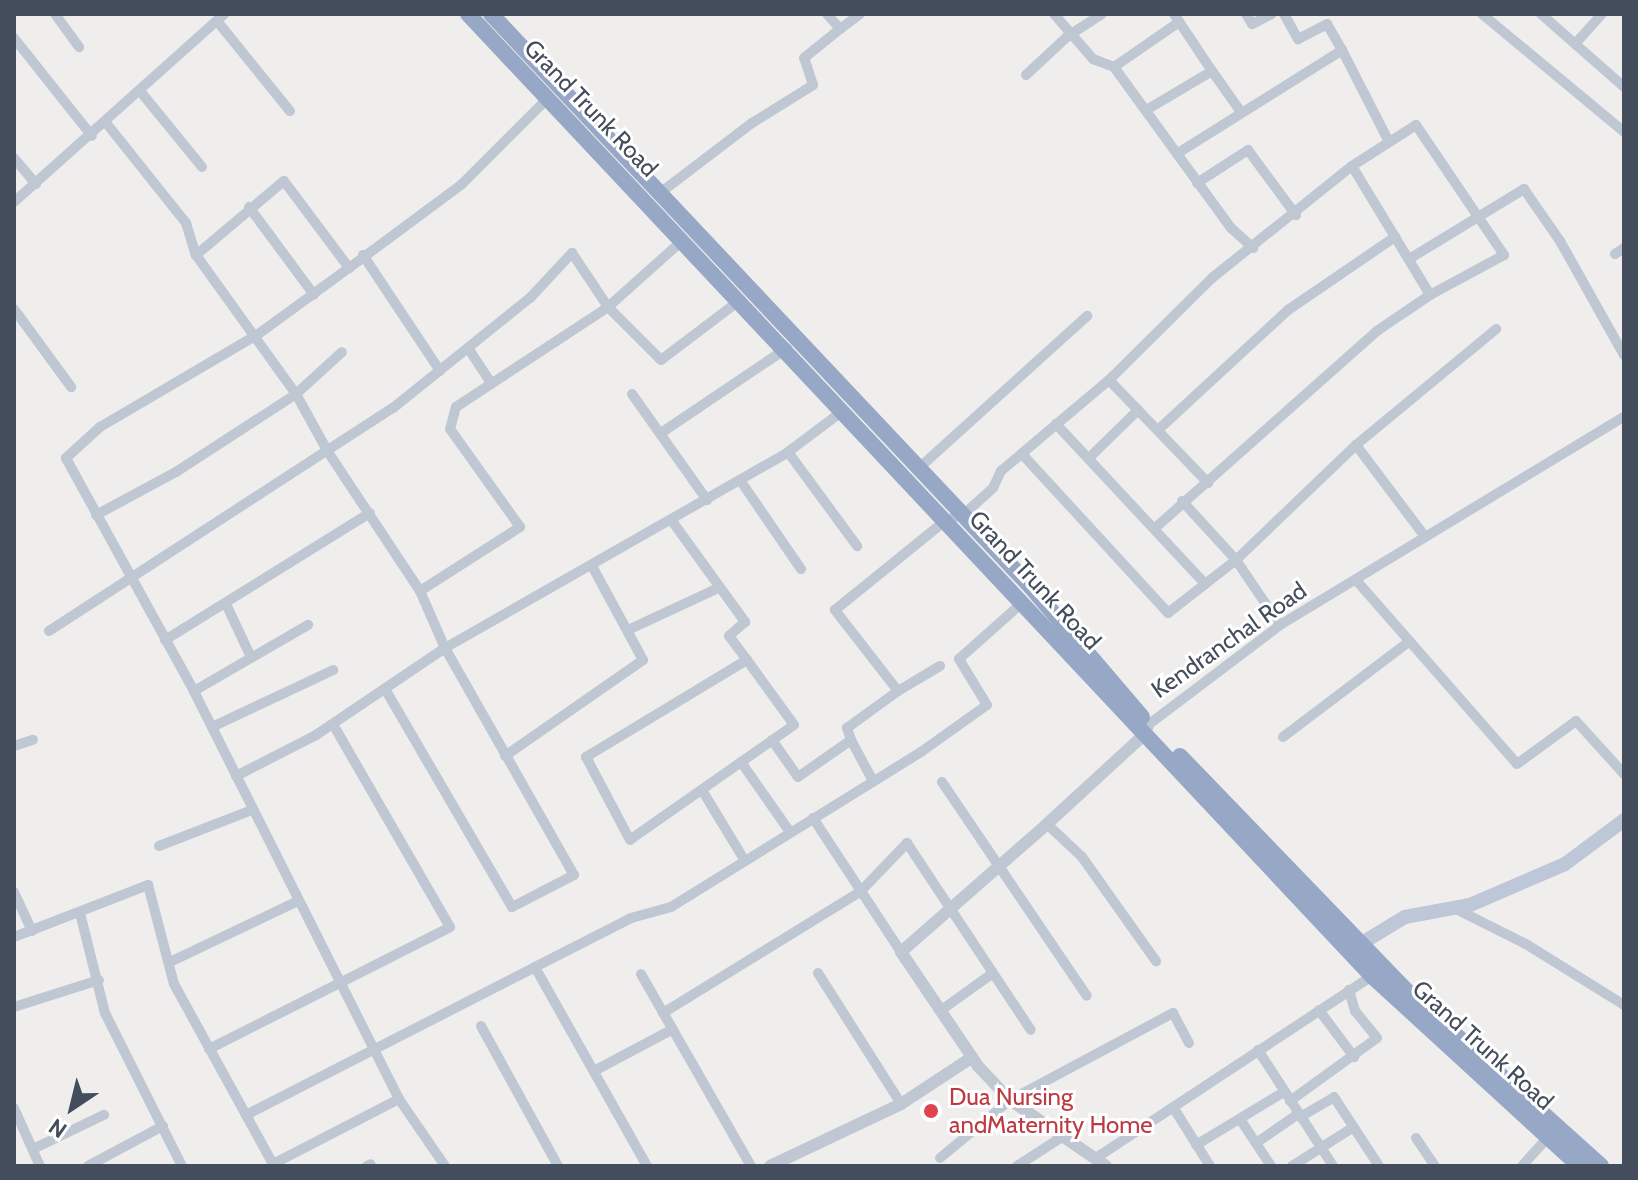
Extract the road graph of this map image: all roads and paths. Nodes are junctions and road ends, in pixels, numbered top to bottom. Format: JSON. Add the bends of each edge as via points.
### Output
{"nodes":[{"id":1,"x":55,"y":14,"type":"edge"},
{"id":2,"x":468,"y":14,"type":"edge"},
{"id":3,"x":491,"y":14,"type":"edge"},
{"id":4,"x":827,"y":14,"type":"edge"},
{"id":5,"x":860,"y":14,"type":"edge"},
{"id":6,"x":1054,"y":14,"type":"edge"},
{"id":7,"x":1102,"y":14,"type":"edge"},
{"id":8,"x":1246,"y":14,"type":"edge"},
{"id":9,"x":1272,"y":14,"type":"edge"},
{"id":10,"x":1284,"y":14,"type":"edge"},
{"id":11,"x":1482,"y":14,"type":"edge"},
{"id":12,"x":1541,"y":14,"type":"edge"},
{"id":13,"x":1602,"y":14,"type":"edge"},
{"id":14,"x":220,"y":17,"type":"edge"},
{"id":15,"x":1176,"y":18,"type":"edge"},
{"id":16,"x":840,"y":29,"type":"junction"},
{"id":17,"x":1068,"y":36,"type":"junction"},
{"id":18,"x":14,"y":38,"type":"edge"},
{"id":19,"x":1575,"y":44,"type":"junction"},
{"id":20,"x":79,"y":47,"type":"dead end"},
{"id":21,"x":1342,"y":50,"type":"junction"},
{"id":22,"x":1114,"y":67,"type":"junction"},
{"id":23,"x":1212,"y":71,"type":"junction"},
{"id":24,"x":1026,"y":75,"type":"dead end"},
{"id":25,"x":1624,"y":87,"type":"edge"},
{"id":26,"x":140,"y":91,"type":"junction"},
{"id":27,"x":548,"y":98,"type":"junction"},
{"id":28,"x":1148,"y":109,"type":"junction"},
{"id":29,"x":290,"y":111,"type":"dead end"},
{"id":30,"x":1241,"y":112,"type":"junction"},
{"id":31,"x":107,"y":124,"type":"junction"},
{"id":32,"x":1624,"y":132,"type":"edge"},
{"id":33,"x":92,"y":136,"type":"junction"},
{"id":34,"x":1389,"y":142,"type":"junction"},
{"id":35,"x":1178,"y":153,"type":"junction"},
{"id":36,"x":14,"y":158,"type":"edge"},
{"id":37,"x":1352,"y":166,"type":"junction"},
{"id":38,"x":202,"y":167,"type":"dead end"},
{"id":39,"x":1197,"y":183,"type":"junction"},
{"id":40,"x":36,"y":184,"type":"junction"},
{"id":41,"x":660,"y":193,"type":"junction"},
{"id":42,"x":14,"y":202,"type":"edge"},
{"id":43,"x":249,"y":207,"type":"junction"},
{"id":44,"x":1476,"y":213,"type":"junction"},
{"id":45,"x":1296,"y":215,"type":"junction"},
{"id":46,"x":1395,"y":237,"type":"junction"},
{"id":47,"x":683,"y":240,"type":"junction"},
{"id":48,"x":1253,"y":248,"type":"junction"},
{"id":49,"x":196,"y":255,"type":"junction"},
{"id":50,"x":363,"y":255,"type":"junction"},
{"id":51,"x":1409,"y":259,"type":"junction"},
{"id":52,"x":349,"y":268,"type":"junction"},
{"id":53,"x":314,"y":295,"type":"junction"},
{"id":54,"x":1430,"y":295,"type":"junction"},
{"id":55,"x":740,"y":300,"type":"junction"},
{"id":56,"x":608,"y":307,"type":"junction"},
{"id":57,"x":14,"y":309,"type":"edge"},
{"id":58,"x":1087,"y":316,"type":"dead end"},
{"id":59,"x":1496,"y":329,"type":"dead end"},
{"id":60,"x":257,"y":335,"type":"junction"},
{"id":61,"x":468,"y":348,"type":"junction"},
{"id":62,"x":787,"y":348,"type":"junction"},
{"id":63,"x":342,"y":352,"type":"dead end"},
{"id":64,"x":1624,"y":355,"type":"edge"},
{"id":65,"x":440,"y":371,"type":"junction"},
{"id":66,"x":1109,"y":380,"type":"junction"},
{"id":67,"x":491,"y":383,"type":"junction"},
{"id":68,"x":71,"y":387,"type":"dead end"},
{"id":69,"x":296,"y":394,"type":"junction"},
{"id":70,"x":632,"y":394,"type":"dead end"},
{"id":71,"x":844,"y":410,"type":"junction"},
{"id":72,"x":1138,"y":410,"type":"junction"},
{"id":73,"x":1624,"y":417,"type":"edge"},
{"id":74,"x":1056,"y":424,"type":"junction"},
{"id":75,"x":1158,"y":430,"type":"junction"},
{"id":76,"x":661,"y":433,"type":"junction"},
{"id":77,"x":1356,"y":445,"type":"junction"},
{"id":78,"x":328,"y":452,"type":"junction"},
{"id":79,"x":788,"y":452,"type":"junction"},
{"id":80,"x":1022,"y":454,"type":"junction"},
{"id":81,"x":1089,"y":458,"type":"junction"},
{"id":82,"x":919,"y":468,"type":"junction"},
{"id":83,"x":740,"y":480,"type":"junction"},
{"id":84,"x":1208,"y":483,"type":"junction"},
{"id":85,"x":707,"y":500,"type":"junction"},
{"id":86,"x":1182,"y":501,"type":"junction"},
{"id":87,"x":370,"y":513,"type":"junction"},
{"id":88,"x":96,"y":515,"type":"junction"},
{"id":89,"x":954,"y":518,"type":"junction"},
{"id":90,"x":672,"y":521,"type":"junction"},
{"id":91,"x":1155,"y":528,"type":"junction"},
{"id":92,"x":1423,"y":534,"type":"junction"},
{"id":93,"x":857,"y":546,"type":"dead end"},
{"id":94,"x":1236,"y":560,"type":"junction"},
{"id":95,"x":592,"y":566,"type":"junction"},
{"id":96,"x":801,"y":569,"type":"dead end"},
{"id":97,"x":131,"y":579,"type":"junction"},
{"id":98,"x":1356,"y":580,"type":"junction"},
{"id":99,"x":1205,"y":584,"type":"junction"},
{"id":100,"x":718,"y":588,"type":"junction"},
{"id":101,"x":420,"y":591,"type":"junction"},
{"id":102,"x":1023,"y":602,"type":"junction"},
{"id":103,"x":227,"y":606,"type":"junction"},
{"id":104,"x":308,"y":625,"type":"dead end"},
{"id":105,"x":1280,"y":625,"type":"junction"},
{"id":106,"x":628,"y":630,"type":"junction"},
{"id":107,"x":49,"y":631,"type":"dead end"},
{"id":108,"x":165,"y":640,"type":"junction"},
{"id":109,"x":1410,"y":641,"type":"junction"},
{"id":110,"x":445,"y":648,"type":"junction"},
{"id":111,"x":250,"y":655,"type":"junction"},
{"id":112,"x":747,"y":660,"type":"junction"},
{"id":113,"x":940,"y":666,"type":"dead end"},
{"id":114,"x":333,"y":670,"type":"dead end"},
{"id":115,"x":385,"y":689,"type":"junction"},
{"id":116,"x":194,"y":691,"type":"junction"},
{"id":117,"x":898,"y":691,"type":"junction"},
{"id":118,"x":333,"y":724,"type":"junction"},
{"id":119,"x":212,"y":727,"type":"junction"},
{"id":120,"x":1146,"y":729,"type":"junction"},
{"id":121,"x":1283,"y":737,"type":"dead end"},
{"id":122,"x":33,"y":740,"type":"dead end"},
{"id":123,"x":772,"y":740,"type":"junction"},
{"id":124,"x":851,"y":740,"type":"junction"},
{"id":125,"x":14,"y":746,"type":"edge"},
{"id":126,"x":505,"y":756,"type":"junction"},
{"id":127,"x":741,"y":762,"type":"junction"},
{"id":128,"x":1624,"y":774,"type":"edge"},
{"id":129,"x":236,"y":776,"type":"junction"},
{"id":130,"x":873,"y":781,"type":"junction"},
{"id":131,"x":942,"y":782,"type":"dead end"},
{"id":132,"x":702,"y":790,"type":"junction"},
{"id":133,"x":252,"y":810,"type":"junction"},
{"id":134,"x":813,"y":818,"type":"junction"},
{"id":135,"x":1624,"y":822,"type":"edge"},
{"id":136,"x":1047,"y":824,"type":"junction"},
{"id":137,"x":790,"y":832,"type":"junction"},
{"id":138,"x":159,"y":846,"type":"dead end"},
{"id":139,"x":745,"y":861,"type":"junction"},
{"id":140,"x":998,"y":866,"type":"junction"},
{"id":141,"x":14,"y":892,"type":"edge"},
{"id":142,"x":860,"y":892,"type":"junction"},
{"id":143,"x":296,"y":902,"type":"junction"},
{"id":144,"x":952,"y":907,"type":"junction"},
{"id":145,"x":1456,"y":909,"type":"junction"},
{"id":146,"x":80,"y":913,"type":"junction"},
{"id":147,"x":32,"y":931,"type":"junction"},
{"id":148,"x":14,"y":937,"type":"edge"},
{"id":149,"x":1362,"y":943,"type":"junction"},
{"id":150,"x":901,"y":952,"type":"junction"},
{"id":151,"x":1156,"y":961,"type":"dead end"},
{"id":152,"x":170,"y":962,"type":"junction"},
{"id":153,"x":535,"y":967,"type":"junction"},
{"id":154,"x":818,"y":973,"type":"dead end"},
{"id":155,"x":993,"y":973,"type":"junction"},
{"id":156,"x":641,"y":974,"type":"dead end"},
{"id":157,"x":1372,"y":976,"type":"junction"},
{"id":158,"x":99,"y":980,"type":"junction"},
{"id":159,"x":340,"y":984,"type":"junction"},
{"id":160,"x":1349,"y":990,"type":"junction"},
{"id":161,"x":1087,"y":996,"type":"dead end"},
{"id":162,"x":1624,"y":1005,"type":"edge"},
{"id":163,"x":14,"y":1007,"type":"edge"},
{"id":164,"x":1319,"y":1010,"type":"junction"},
{"id":165,"x":940,"y":1011,"type":"junction"},
{"id":166,"x":663,"y":1013,"type":"junction"},
{"id":167,"x":481,"y":1026,"type":"dead end"},
{"id":168,"x":673,"y":1029,"type":"junction"},
{"id":169,"x":1031,"y":1030,"type":"dead end"},
{"id":170,"x":1189,"y":1043,"type":"dead end"},
{"id":171,"x":374,"y":1048,"type":"junction"},
{"id":172,"x":209,"y":1049,"type":"junction"},
{"id":173,"x":1258,"y":1050,"type":"junction"},
{"id":174,"x":1354,"y":1057,"type":"junction"},
{"id":175,"x":971,"y":1058,"type":"junction"},
{"id":176,"x":594,"y":1071,"type":"junction"},
{"id":177,"x":1287,"y":1096,"type":"junction"},
{"id":178,"x":399,"y":1099,"type":"junction"},
{"id":179,"x":1010,"y":1100,"type":"junction"},
{"id":180,"x":901,"y":1104,"type":"junction"},
{"id":181,"x":1173,"y":1107,"type":"junction"},
{"id":182,"x":14,"y":1108,"type":"edge"},
{"id":183,"x":104,"y":1115,"type":"dead end"},
{"id":184,"x":246,"y":1115,"type":"junction"},
{"id":185,"x":1299,"y":1116,"type":"junction"},
{"id":186,"x":1240,"y":1119,"type":"junction"},
{"id":187,"x":163,"y":1126,"type":"junction"},
{"id":188,"x":1354,"y":1127,"type":"junction"},
{"id":189,"x":1554,"y":1130,"type":"junction"},
{"id":190,"x":1062,"y":1137,"type":"junction"},
{"id":191,"x":1416,"y":1138,"type":"dead end"},
{"id":192,"x":1256,"y":1143,"type":"junction"},
{"id":193,"x":1196,"y":1145,"type":"junction"},
{"id":194,"x":1320,"y":1148,"type":"junction"},
{"id":195,"x":33,"y":1149,"type":"junction"},
{"id":196,"x":940,"y":1158,"type":"dead end"},
{"id":197,"x":1101,"y":1162,"type":"edge"},
{"id":198,"x":274,"y":1165,"type":"edge"},
{"id":199,"x":40,"y":1166,"type":"edge"},
{"id":200,"x":88,"y":1166,"type":"edge"},
{"id":201,"x":182,"y":1166,"type":"edge"},
{"id":202,"x":445,"y":1166,"type":"edge"},
{"id":203,"x":558,"y":1166,"type":"edge"},
{"id":204,"x":647,"y":1166,"type":"edge"},
{"id":205,"x":751,"y":1166,"type":"edge"},
{"id":206,"x":770,"y":1166,"type":"edge"},
{"id":207,"x":1017,"y":1166,"type":"edge"},
{"id":208,"x":1210,"y":1166,"type":"edge"},
{"id":209,"x":1271,"y":1166,"type":"edge"},
{"id":210,"x":1292,"y":1166,"type":"edge"},
{"id":211,"x":1333,"y":1166,"type":"edge"},
{"id":212,"x":1379,"y":1166,"type":"edge"},
{"id":213,"x":1435,"y":1166,"type":"edge"},
{"id":214,"x":1522,"y":1166,"type":"edge"},
{"id":215,"x":1579,"y":1166,"type":"edge"},
{"id":216,"x":1601,"y":1166,"type":"edge"}],
"edges":[{"from":1,"to":20,"type":"street"},
{"from":2,"to":27,"type":"highway","name":"Grand Trunk Road"},
{"from":3,"to":41,"type":"highway","name":"Grand Trunk Road"},
{"from":4,"to":16,"type":"street"},
{"from":5,"to":16,"type":"street"},
{"from":6,"to":17,"type":"street"},
{"from":7,"to":17,"type":"street"},
{"from":8,"to":9,"type":"street","via":[[1252,24]]},
{"from":10,"to":21,"type":"street","via":[[1298,39],[1327,24]]},
{"from":11,"to":32,"type":"street"},
{"from":12,"to":19,"type":"street"},
{"from":13,"to":19,"type":"street"},
{"from":14,"to":26,"type":"street"},
{"from":14,"to":29,"type":"street"},
{"from":15,"to":22,"type":"street"},
{"from":15,"to":23,"type":"street"},
{"from":16,"to":41,"type":"street","via":[[804,58],[813,85],[752,123]]},
{"from":17,"to":22,"type":"street","via":[[1093,59]]},
{"from":17,"to":24,"type":"street"},
{"from":18,"to":33,"type":"street"},
{"from":19,"to":25,"type":"street"},
{"from":21,"to":30,"type":"street"},
{"from":21,"to":34,"type":"street"},
{"from":22,"to":28,"type":"street"},
{"from":23,"to":28,"type":"street"},
{"from":23,"to":30,"type":"street"},
{"from":26,"to":31,"type":"street"},
{"from":26,"to":38,"type":"street"},
{"from":27,"to":47,"type":"highway","name":"Grand Trunk Road"},
{"from":27,"to":50,"type":"street","via":[[462,184]]},
{"from":28,"to":35,"type":"street"},
{"from":30,"to":35,"type":"street"},
{"from":31,"to":33,"type":"street"},
{"from":31,"to":49,"type":"street","via":[[186,223]]},
{"from":33,"to":40,"type":"street"},
{"from":34,"to":37,"type":"street"},
{"from":34,"to":44,"type":"street","via":[[1416,125]]},
{"from":35,"to":39,"type":"street"},
{"from":36,"to":40,"type":"street"},
{"from":37,"to":45,"type":"street"},
{"from":37,"to":46,"type":"street"},
{"from":39,"to":45,"type":"street","via":[[1248,150]]},
{"from":39,"to":48,"type":"street"},
{"from":40,"to":42,"type":"street"},
{"from":41,"to":82,"type":"highway","name":"Grand Trunk Road"},
{"from":43,"to":49,"type":"street"},
{"from":43,"to":52,"type":"street","via":[[284,181]]},
{"from":43,"to":53,"type":"street"},
{"from":44,"to":51,"type":"street"},
{"from":44,"to":54,"type":"street","via":[[1504,255]]},
{"from":44,"to":64,"type":"street","via":[[1524,189],[1560,241]]},
{"from":45,"to":48,"type":"street"},
{"from":46,"to":51,"type":"street"},
{"from":46,"to":75,"type":"street","via":[[1288,310]]},
{"from":47,"to":55,"type":"highway","name":"Grand Trunk Road"},
{"from":47,"to":56,"type":"street"},
{"from":48,"to":66,"type":"street","via":[[1212,278]]},
{"from":49,"to":60,"type":"street"},
{"from":50,"to":52,"type":"street"},
{"from":50,"to":65,"type":"street"},
{"from":51,"to":54,"type":"street"},
{"from":52,"to":53,"type":"street"},
{"from":53,"to":60,"type":"street"},
{"from":54,"to":84,"type":"street","via":[[1377,331]]},
{"from":55,"to":56,"type":"street","via":[[661,360]]},
{"from":55,"to":62,"type":"highway","name":"Grand Trunk Road"},
{"from":56,"to":61,"type":"street","via":[[572,253],[530,298]]},
{"from":56,"to":67,"type":"street"},
{"from":57,"to":68,"type":"street"},
{"from":58,"to":82,"type":"street"},
{"from":59,"to":77,"type":"street"},
{"from":60,"to":69,"type":"street"},
{"from":60,"to":88,"type":"street","via":[[100,427],[66,458]]},
{"from":61,"to":65,"type":"street"},
{"from":61,"to":67,"type":"street"},
{"from":62,"to":71,"type":"highway","name":"Grand Trunk Road"},
{"from":62,"to":76,"type":"street"},
{"from":63,"to":69,"type":"street"},
{"from":65,"to":78,"type":"street"},
{"from":66,"to":72,"type":"street"},
{"from":66,"to":74,"type":"street"},
{"from":67,"to":101,"type":"street","via":[[456,407],[450,429],[520,527]]},
{"from":69,"to":78,"type":"street"},
{"from":69,"to":88,"type":"street","via":[[176,472]]},
{"from":70,"to":76,"type":"street"},
{"from":71,"to":79,"type":"street"},
{"from":71,"to":89,"type":"highway","name":"Grand Trunk Road"},
{"from":72,"to":75,"type":"street"},
{"from":72,"to":81,"type":"street"},
{"from":73,"to":92,"type":"street","name":"Kendranchal Road"},
{"from":74,"to":80,"type":"street"},
{"from":74,"to":81,"type":"street"},
{"from":75,"to":84,"type":"street"},
{"from":76,"to":85,"type":"street"},
{"from":77,"to":92,"type":"street"},
{"from":77,"to":94,"type":"street"},
{"from":78,"to":87,"type":"street"},
{"from":78,"to":97,"type":"street"},
{"from":79,"to":83,"type":"street"},
{"from":79,"to":93,"type":"street"},
{"from":80,"to":89,"type":"street"},
{"from":80,"to":99,"type":"street","via":[[1168,613]]},
{"from":81,"to":91,"type":"street"},
{"from":82,"to":89,"type":"highway","name":"Grand Trunk Road"},
{"from":83,"to":85,"type":"street"},
{"from":83,"to":96,"type":"street"},
{"from":84,"to":86,"type":"street"},
{"from":85,"to":90,"type":"street"},
{"from":86,"to":91,"type":"street"},
{"from":86,"to":94,"type":"street"},
{"from":87,"to":101,"type":"street"},
{"from":87,"to":103,"type":"street"},
{"from":88,"to":97,"type":"street"},
{"from":89,"to":102,"type":"highway","name":"Grand Trunk Road"},
{"from":89,"to":117,"type":"street","via":[[835,610]]},
{"from":89,"to":120,"type":"highway","name":"Grand Trunk Road","via":[[1095,656]]},
{"from":90,"to":95,"type":"street"},
{"from":90,"to":100,"type":"street"},
{"from":91,"to":99,"type":"street"},
{"from":92,"to":98,"type":"street","name":"Kendranchal Road"},
{"from":94,"to":99,"type":"street"},
{"from":94,"to":105,"type":"street"},
{"from":95,"to":106,"type":"street"},
{"from":95,"to":110,"type":"street"},
{"from":97,"to":107,"type":"street"},
{"from":97,"to":108,"type":"street"},
{"from":98,"to":105,"type":"street","name":"Kendranchal Road"},
{"from":98,"to":109,"type":"street"},
{"from":100,"to":106,"type":"street"},
{"from":100,"to":112,"type":"street","via":[[745,622],[729,636]]},
{"from":101,"to":110,"type":"street"},
{"from":102,"to":120,"type":"highway","name":"Grand Trunk Road"},
{"from":102,"to":130,"type":"street","via":[[959,659],[987,705]]},
{"from":103,"to":108,"type":"street"},
{"from":103,"to":111,"type":"street"},
{"from":104,"to":111,"type":"street"},
{"from":105,"to":120,"type":"street","name":"Kendranchal Road"},
{"from":106,"to":126,"type":"street","via":[[643,660]]},
{"from":108,"to":116,"type":"street"},
{"from":109,"to":121,"type":"street"},
{"from":109,"to":128,"type":"street","via":[[1517,764],[1576,721]]},
{"from":110,"to":115,"type":"street"},
{"from":110,"to":126,"type":"street"},
{"from":111,"to":116,"type":"street"},
{"from":112,"to":123,"type":"street","via":[[794,725]]},
{"from":112,"to":132,"type":"street","via":[[586,757],[630,840]]},
{"from":113,"to":117,"type":"street"},
{"from":114,"to":119,"type":"street"},
{"from":115,"to":118,"type":"street"},
{"from":115,"to":126,"type":"street","via":[[512,907],[574,875]]},
{"from":116,"to":119,"type":"street"},
{"from":117,"to":124,"type":"street","via":[[847,728]]},
{"from":118,"to":129,"type":"street"},
{"from":118,"to":159,"type":"street","via":[[450,927]]},
{"from":119,"to":129,"type":"street"},
{"from":120,"to":136,"type":"street","name":"Kendranchal Road"},
{"from":120,"to":149,"type":"highway","name":"Grand Trunk Road"},
{"from":120,"to":157,"type":"highway","name":"Grand Trunk Road"},
{"from":122,"to":125,"type":"street"},
{"from":123,"to":124,"type":"street","via":[[798,777]]},
{"from":123,"to":127,"type":"street"},
{"from":124,"to":130,"type":"street"},
{"from":127,"to":132,"type":"street"},
{"from":127,"to":137,"type":"street"},
{"from":129,"to":133,"type":"street"},
{"from":130,"to":134,"type":"street"},
{"from":131,"to":140,"type":"street"},
{"from":132,"to":139,"type":"street"},
{"from":133,"to":138,"type":"street"},
{"from":133,"to":143,"type":"street"},
{"from":134,"to":137,"type":"street"},
{"from":134,"to":142,"type":"street"},
{"from":135,"to":145,"type":"main road","via":[[1565,864]]},
{"from":136,"to":140,"type":"street","name":"Kendranchal Road"},
{"from":136,"to":151,"type":"street","via":[[1082,857]]},
{"from":137,"to":139,"type":"street"},
{"from":139,"to":153,"type":"street","via":[[671,907],[631,918]]},
{"from":140,"to":144,"type":"street","name":"Kendranchal Road"},
{"from":140,"to":161,"type":"street"},
{"from":141,"to":147,"type":"street"},
{"from":142,"to":144,"type":"street","via":[[907,843]]},
{"from":142,"to":150,"type":"street"},
{"from":142,"to":166,"type":"street"},
{"from":143,"to":152,"type":"street"},
{"from":143,"to":159,"type":"street"},
{"from":144,"to":150,"type":"street","name":"Kendranchal Road"},
{"from":144,"to":155,"type":"street"},
{"from":145,"to":149,"type":"main road","via":[[1405,917]]},
{"from":145,"to":162,"type":"street","via":[[1526,944]]},
{"from":146,"to":147,"type":"street"},
{"from":146,"to":152,"type":"street","via":[[148,885]]},
{"from":146,"to":158,"type":"street"},
{"from":147,"to":148,"type":"street"},
{"from":149,"to":189,"type":"highway","name":"Grand Trunk Road"},
{"from":150,"to":165,"type":"street"},
{"from":152,"to":172,"type":"street","via":[[174,984]]},
{"from":153,"to":171,"type":"street"},
{"from":153,"to":176,"type":"street"},
{"from":154,"to":180,"type":"street"},
{"from":155,"to":165,"type":"street"},
{"from":155,"to":169,"type":"street"},
{"from":156,"to":166,"type":"street"},
{"from":157,"to":160,"type":"street"},
{"from":157,"to":189,"type":"highway","name":"Grand Trunk Road","via":[[1488,1087]]},
{"from":158,"to":163,"type":"street"},
{"from":158,"to":187,"type":"street","via":[[105,1013]]},
{"from":159,"to":171,"type":"street"},
{"from":159,"to":172,"type":"street"},
{"from":160,"to":164,"type":"street"},
{"from":160,"to":174,"type":"street","via":[[1355,1011],[1378,1034]]},
{"from":164,"to":173,"type":"street"},
{"from":164,"to":174,"type":"street"},
{"from":165,"to":175,"type":"street"},
{"from":166,"to":168,"type":"street"},
{"from":167,"to":203,"type":"street"},
{"from":168,"to":176,"type":"street"},
{"from":168,"to":205,"type":"street"},
{"from":170,"to":179,"type":"street","via":[[1173,1013]]},
{"from":171,"to":178,"type":"street"},
{"from":171,"to":184,"type":"street"},
{"from":172,"to":184,"type":"street"},
{"from":173,"to":177,"type":"street"},
{"from":173,"to":181,"type":"street"},
{"from":174,"to":177,"type":"street"},
{"from":175,"to":179,"type":"street"},
{"from":175,"to":180,"type":"street"},
{"from":176,"to":204,"type":"street"},
{"from":177,"to":185,"type":"street"},
{"from":177,"to":186,"type":"street"},
{"from":178,"to":198,"type":"street"},
{"from":178,"to":202,"type":"street"},
{"from":179,"to":190,"type":"street"},
{"from":179,"to":196,"type":"street"},
{"from":180,"to":206,"type":"street"},
{"from":181,"to":193,"type":"street"},
{"from":181,"to":197,"type":"street"},
{"from":182,"to":195,"type":"street"},
{"from":183,"to":195,"type":"street"},
{"from":184,"to":198,"type":"street"},
{"from":185,"to":188,"type":"street","via":[[1334,1097]]},
{"from":185,"to":192,"type":"street"},
{"from":185,"to":194,"type":"street"},
{"from":186,"to":192,"type":"street"},
{"from":186,"to":193,"type":"street"},
{"from":187,"to":200,"type":"street"},
{"from":187,"to":201,"type":"street"},
{"from":188,"to":194,"type":"street"},
{"from":188,"to":212,"type":"street"},
{"from":189,"to":214,"type":"street"},
{"from":189,"to":215,"type":"highway","name":"Grand Trunk Road"},
{"from":189,"to":216,"type":"highway","name":"Grand Trunk Road"},
{"from":190,"to":197,"type":"street"},
{"from":190,"to":207,"type":"street"},
{"from":191,"to":213,"type":"street"},
{"from":192,"to":209,"type":"street"},
{"from":193,"to":208,"type":"street"},
{"from":194,"to":210,"type":"street"},
{"from":194,"to":211,"type":"street"},
{"from":195,"to":199,"type":"street"}]}
